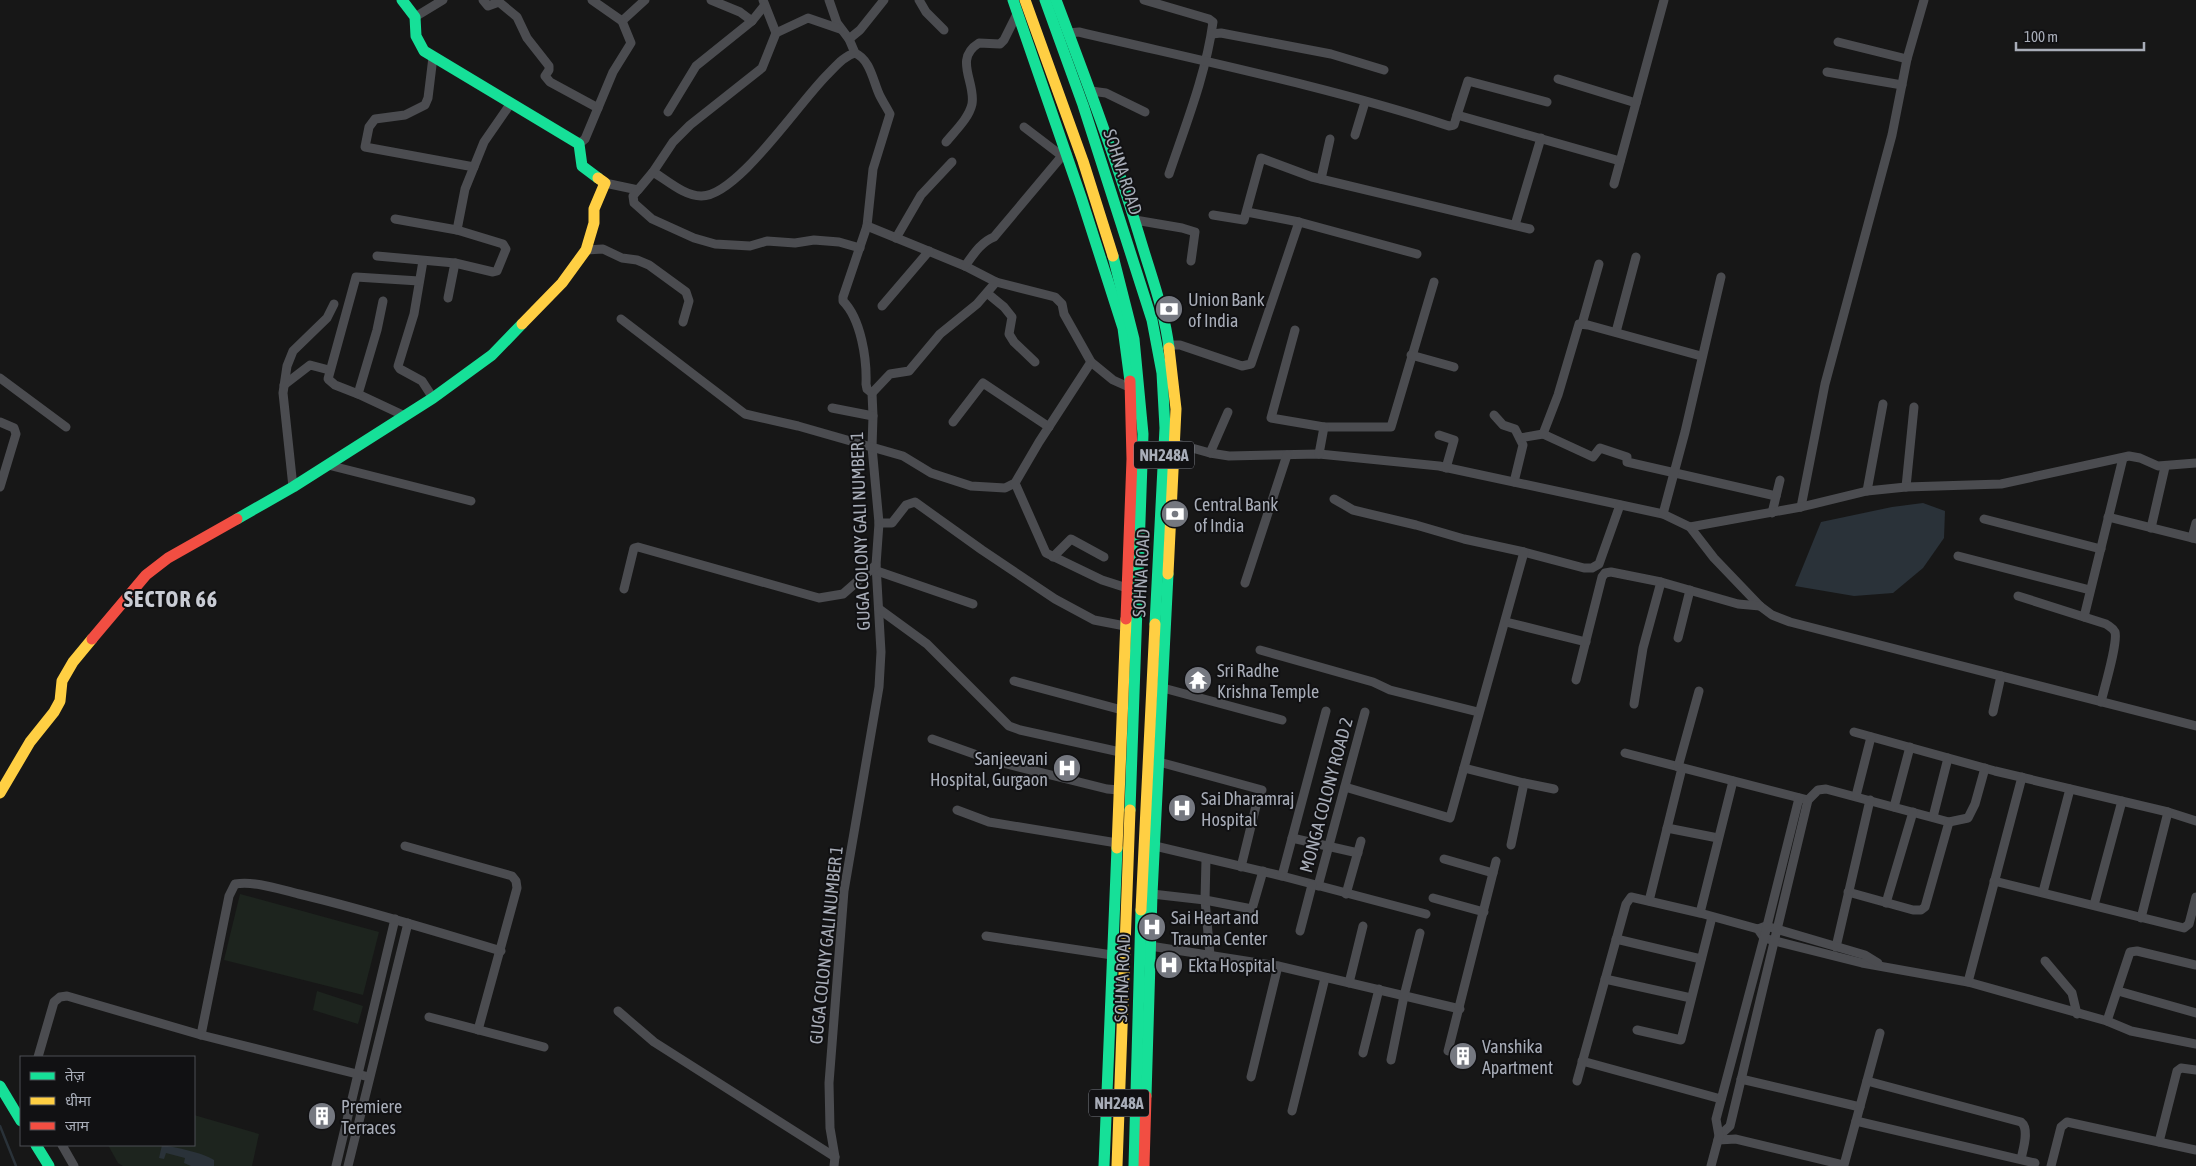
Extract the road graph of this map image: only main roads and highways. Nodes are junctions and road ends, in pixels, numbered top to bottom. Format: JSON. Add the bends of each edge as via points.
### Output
{"nodes":[{"id":1,"x":402,"y":0,"type":"edge"},
{"id":2,"x":1014,"y":0,"type":"edge"},
{"id":3,"x":1025,"y":0,"type":"edge"},
{"id":4,"x":1045,"y":0,"type":"edge"},
{"id":5,"x":1056,"y":0,"type":"edge"},
{"id":6,"x":1147,"y":260,"type":"junction"},
{"id":7,"x":1105,"y":271,"type":"junction"},
{"id":8,"x":1124,"y":653,"type":"junction"},
{"id":9,"x":1164,"y":654,"type":"junction"},
{"id":10,"x":0,"y":793,"type":"edge"},
{"id":11,"x":1108,"y":1032,"type":"junction"},
{"id":12,"x":1148,"y":1036,"type":"junction"},
{"id":13,"x":0,"y":1086,"type":"edge"},
{"id":14,"x":20,"y":1119,"type":"edge"},
{"id":15,"x":37,"y":1146,"type":"edge"},
{"id":16,"x":49,"y":1166,"type":"edge"},
{"id":17,"x":1104,"y":1166,"type":"edge"},
{"id":18,"x":1117,"y":1166,"type":"edge"},
{"id":19,"x":1134,"y":1166,"type":"edge"},
{"id":20,"x":1144,"y":1166,"type":"edge"}],
"edges":[{"from":1,"to":10,"type":"main road","via":[[415,17],[418,42],[424,51],[579,144],[582,166],[605,182],[594,209],[594,223],[586,250],[562,283],[492,355],[433,398],[328,465],[168,558],[146,575],[65,675],[60,701],[54,712],[30,742]]},
{"from":2,"to":7,"type":"main road"},
{"from":3,"to":18,"type":"main road","name":"SOHNA ROAD","number":"NH248A","via":[[1105,229],[1132,326],[1139,373],[1143,434]]},
{"from":4,"to":19,"type":"main road","name":"SOHNA ROAD","number":"NH248A","via":[[1137,271],[1152,320],[1162,373],[1165,428]]},
{"from":5,"to":6,"type":"main road","via":[[1091,91]]},
{"from":6,"to":7,"type":"main road"},
{"from":6,"to":9,"type":"main road","via":[[1169,345],[1176,409]]},
{"from":7,"to":8,"type":"main road","via":[[1123,328],[1131,388]]},
{"from":8,"to":9,"type":"main road"},
{"from":8,"to":11,"type":"main road"},
{"from":9,"to":12,"type":"main road"},
{"from":11,"to":12,"type":"main road"},
{"from":11,"to":17,"type":"main road"},
{"from":12,"to":20,"type":"main road"},
{"from":13,"to":14,"type":"main road"},
{"from":15,"to":16,"type":"main road"}]}
